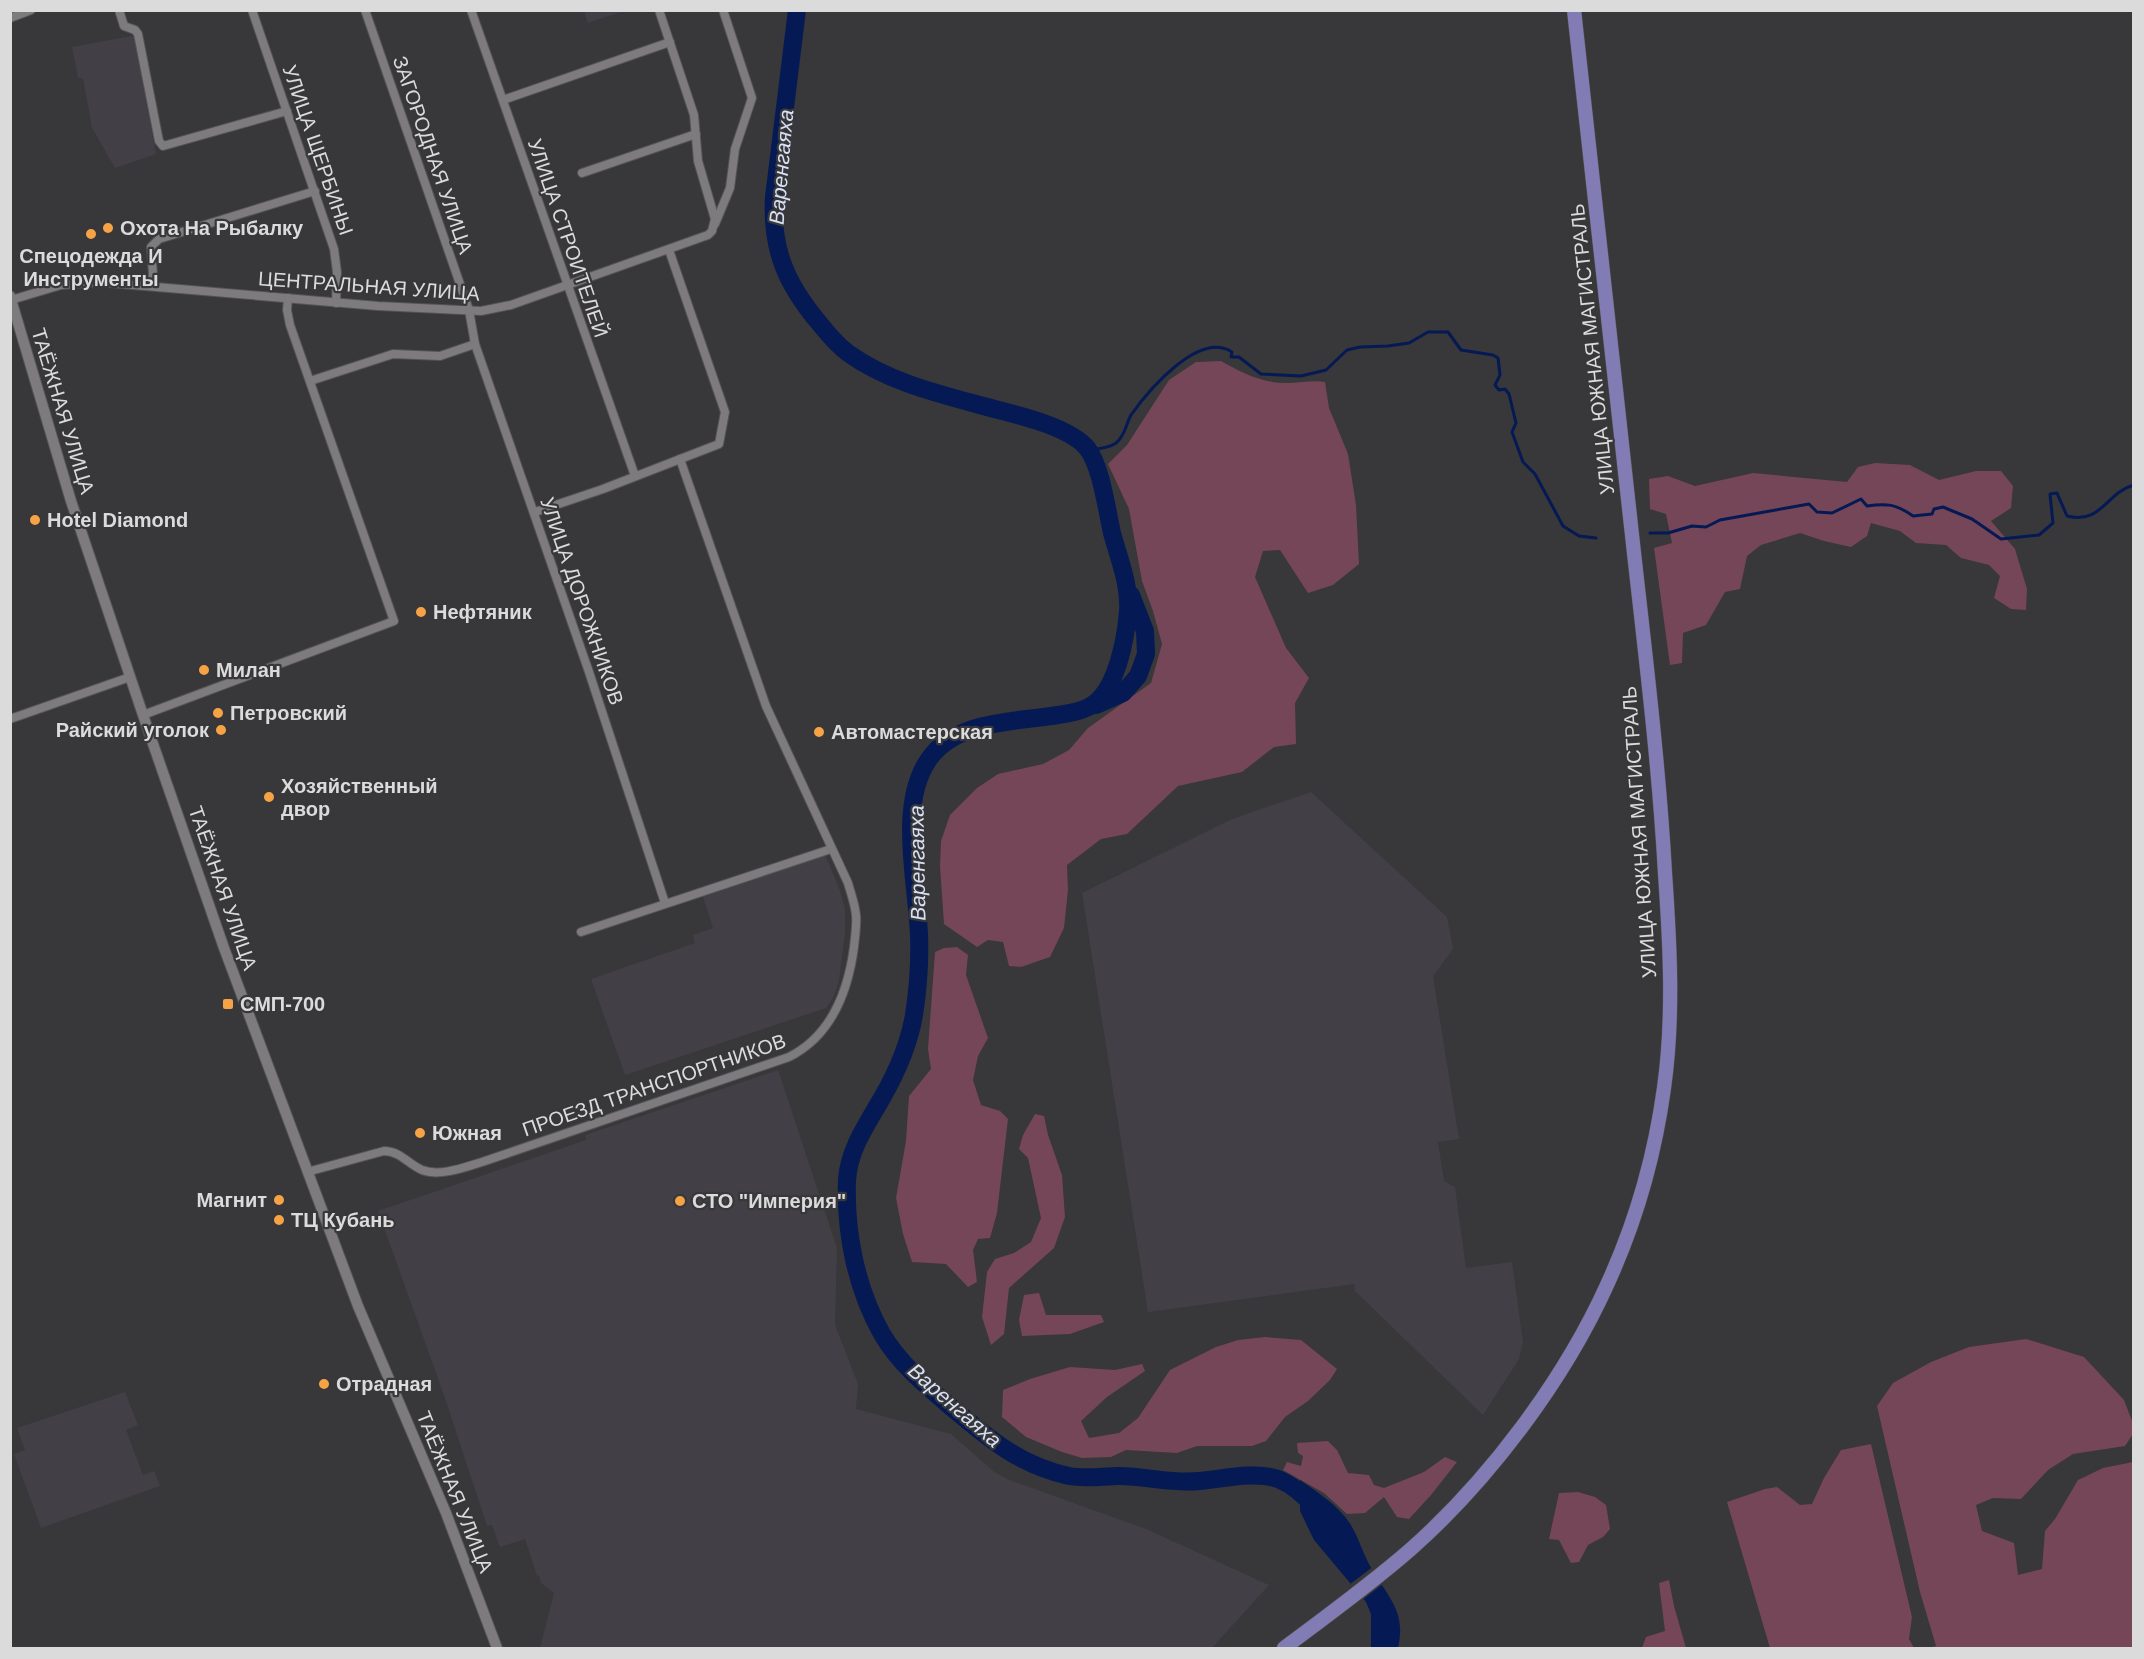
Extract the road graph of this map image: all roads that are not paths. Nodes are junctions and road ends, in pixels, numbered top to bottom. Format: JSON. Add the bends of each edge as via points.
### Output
{"nodes":[{"id":1,"x":30,"y":10,"type":"edge"},
{"id":2,"x":119,"y":10,"type":"edge"},
{"id":3,"x":252,"y":10,"type":"edge"},
{"id":4,"x":365,"y":10,"type":"edge"},
{"id":5,"x":471,"y":10,"type":"edge"},
{"id":6,"x":659,"y":10,"type":"edge"},
{"id":7,"x":723,"y":10,"type":"edge"},
{"id":8,"x":1574,"y":10,"type":"edge"},
{"id":9,"x":10,"y":18,"type":"edge"},
{"id":10,"x":670,"y":42,"type":"junction"},
{"id":11,"x":503,"y":100,"type":"junction"},
{"id":12,"x":287,"y":111,"type":"junction"},
{"id":13,"x":696,"y":134,"type":"junction"},
{"id":14,"x":582,"y":173,"type":"dead end"},
{"id":15,"x":315,"y":191,"type":"junction"},
{"id":16,"x":714,"y":228,"type":"junction"},
{"id":17,"x":669,"y":250,"type":"junction"},
{"id":18,"x":151,"y":286,"type":"junction"},
{"id":19,"x":567,"y":286,"type":"junction"},
{"id":20,"x":11,"y":298,"type":"edge"},
{"id":21,"x":288,"y":298,"type":"junction"},
{"id":22,"x":336,"y":303,"type":"junction"},
{"id":23,"x":469,"y":310,"type":"junction"},
{"id":24,"x":475,"y":344,"type":"junction"},
{"id":25,"x":310,"y":381,"type":"junction"},
{"id":26,"x":680,"y":459,"type":"junction"},
{"id":27,"x":635,"y":476,"type":"junction"},
{"id":28,"x":535,"y":512,"type":"junction"},
{"id":29,"x":130,"y":677,"type":"junction"},
{"id":30,"x":143,"y":715,"type":"junction"},
{"id":31,"x":10,"y":719,"type":"edge"},
{"id":32,"x":831,"y":849,"type":"junction"},
{"id":33,"x":665,"y":903,"type":"junction"},
{"id":34,"x":581,"y":932,"type":"dead end"},
{"id":35,"x":307,"y":1172,"type":"junction"},
{"id":36,"x":497,"y":1648,"type":"edge"},
{"id":37,"x":1284,"y":1648,"type":"edge"}],
"edges":[{"from":1,"to":9,"type":"street"},
{"from":2,"to":12,"type":"street","via":[[124,26],[138,34],[163,146]]},
{"from":3,"to":12,"type":"street","name":"УЛИЦА ЩЕРБИНЫ"},
{"from":4,"to":23,"type":"street","name":"ЗАГОРОДНАЯ УЛИЦА"},
{"from":5,"to":11,"type":"street","name":"УЛИЦА СТРОИТЕЛЕЙ"},
{"from":6,"to":10,"type":"street"},
{"from":7,"to":16,"type":"street","via":[[752,98],[735,150],[730,188]]},
{"from":8,"to":37,"type":"highway","name":"УЛИЦА ЮЖНАЯ МАГИСТРАЛЬ","via":[[1663,841],[1670,952],[1664,1089],[1627,1237],[1587,1326],[1542,1399],[1448,1514],[1388,1567]]},
{"from":10,"to":11,"type":"street"},
{"from":10,"to":13,"type":"street","via":[[694,115]]},
{"from":11,"to":19,"type":"street","name":"УЛИЦА СТРОИТЕЛЕЙ"},
{"from":12,"to":15,"type":"street","name":"УЛИЦА ЩЕРБИНЫ"},
{"from":13,"to":14,"type":"street"},
{"from":13,"to":16,"type":"street","via":[[698,161]]},
{"from":15,"to":18,"type":"street","via":[[159,239],[151,247]]},
{"from":15,"to":22,"type":"street","name":"УЛИЦА ЩЕРБИНЫ","via":[[334,249]]},
{"from":16,"to":17,"type":"street","name":"ЦЕНТРАЛЬНАЯ УЛИЦА","via":[[708,235]]},
{"from":17,"to":19,"type":"street","name":"ЦЕНТРАЛЬНАЯ УЛИЦА"},
{"from":17,"to":26,"type":"street","via":[[725,412],[719,444]]},
{"from":18,"to":20,"type":"street","name":"ЦЕНТРАЛЬНАЯ УЛИЦА","via":[[72,283]]},
{"from":18,"to":21,"type":"street","name":"ЦЕНТРАЛЬНАЯ УЛИЦА"},
{"from":19,"to":23,"type":"street","name":"ЦЕНТРАЛЬНАЯ УЛИЦА","via":[[500,309]]},
{"from":19,"to":27,"type":"street","name":"УЛИЦА СТРОИТЕЛЕЙ"},
{"from":20,"to":29,"type":"street","name":"ТАЁЖНАЯ УЛИЦА","via":[[57,455]]},
{"from":21,"to":22,"type":"street","name":"ЦЕНТРАЛЬНАЯ УЛИЦА"},
{"from":21,"to":25,"type":"street","via":[[288,318]]},
{"from":22,"to":23,"type":"street","name":"ЦЕНТРАЛЬНАЯ УЛИЦА"},
{"from":23,"to":24,"type":"street","name":"УЛИЦА ДОРОЖНИКОВ"},
{"from":24,"to":25,"type":"street","via":[[440,356],[393,354]]},
{"from":24,"to":28,"type":"street","name":"УЛИЦА ДОРОЖНИКОВ"},
{"from":25,"to":30,"type":"street","via":[[394,621]]},
{"from":26,"to":27,"type":"street"},
{"from":26,"to":32,"type":"street","name":"ПРОЕЗД ТРАНСПОРТНИКОВ","via":[[766,706]]},
{"from":27,"to":28,"type":"street"},
{"from":28,"to":33,"type":"street","name":"УЛИЦА ДОРОЖНИКОВ"},
{"from":29,"to":30,"type":"street","name":"ТАЁЖНАЯ УЛИЦА"},
{"from":29,"to":31,"type":"street"},
{"from":30,"to":35,"type":"street","name":"ТАЁЖНАЯ УЛИЦА"},
{"from":32,"to":33,"type":"street"},
{"from":32,"to":35,"type":"street","name":"ПРОЕЗД ТРАНСПОРТНИКОВ","via":[[848,883],[856,914],[851,970],[831,1019],[802,1050],[774,1063],[462,1168],[423,1170],[399,1154],[384,1151]]},
{"from":33,"to":34,"type":"street"},
{"from":35,"to":36,"type":"street","name":"ТАЁЖНАЯ УЛИЦА"}]}
